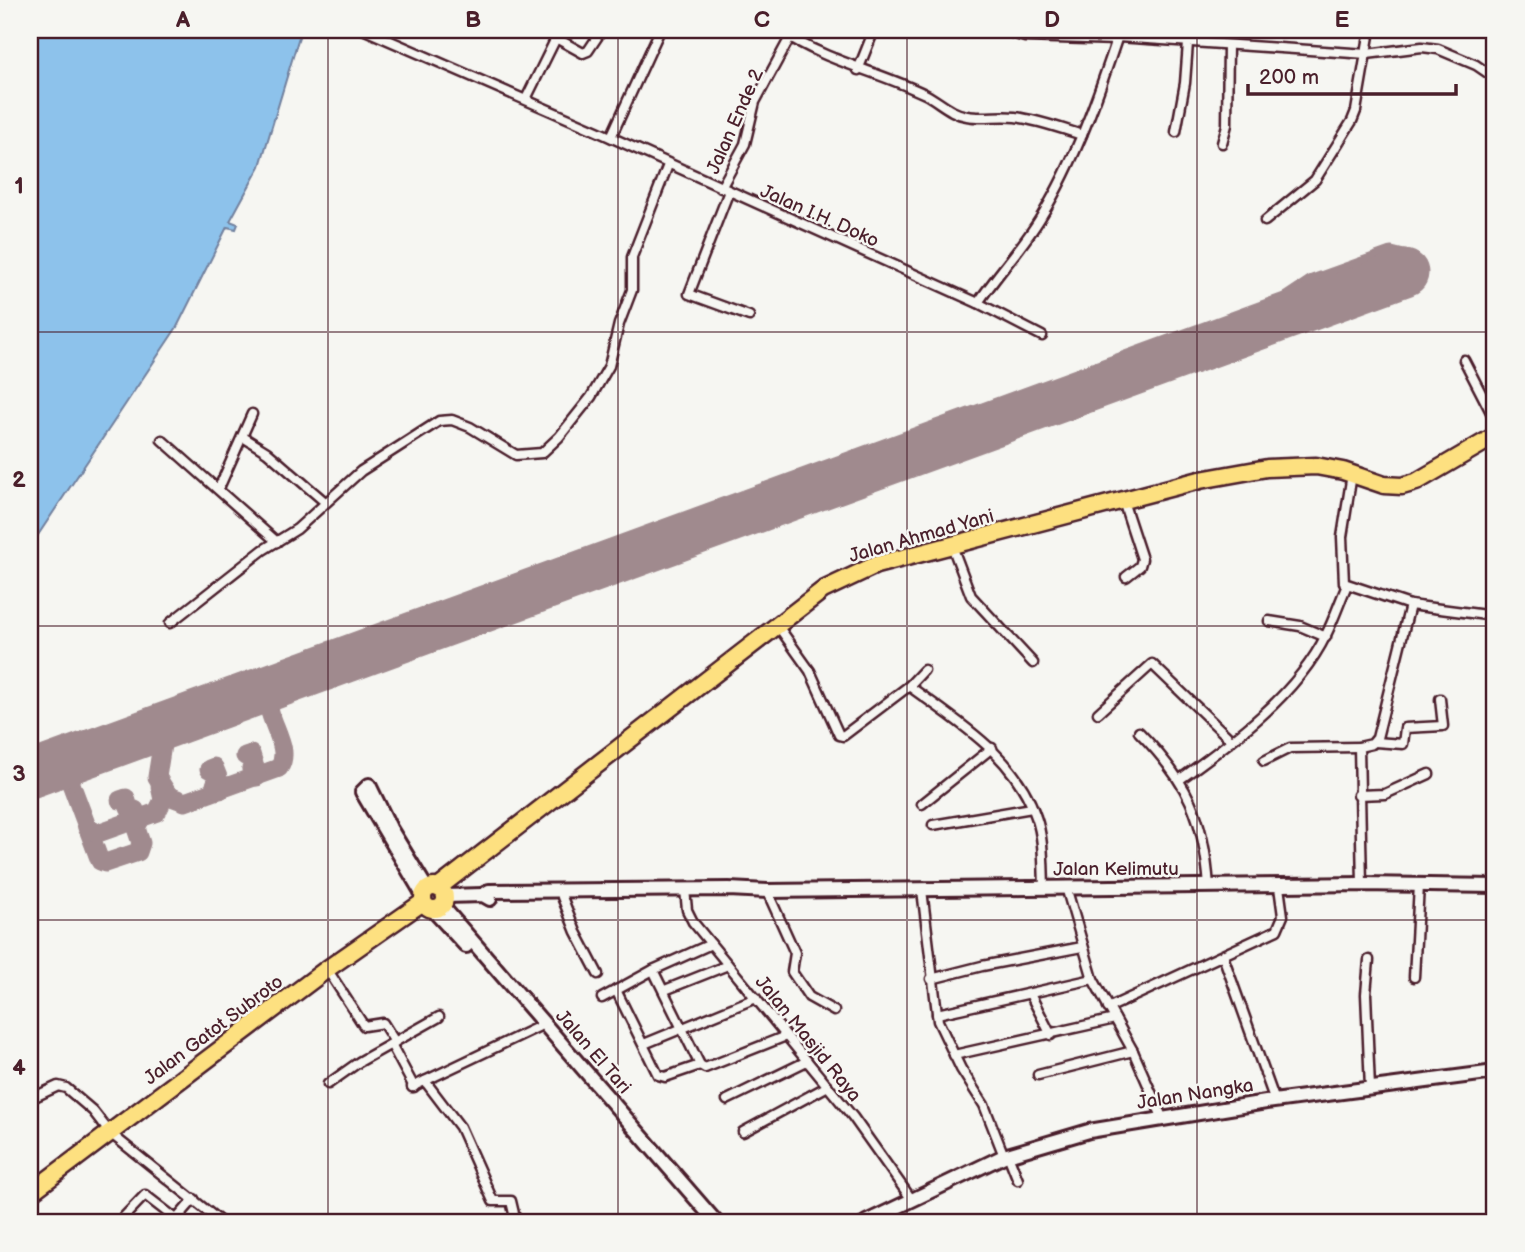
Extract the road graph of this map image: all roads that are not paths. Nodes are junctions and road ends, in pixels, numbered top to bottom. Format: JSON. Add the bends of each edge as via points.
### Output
{"nodes":[{"id":1,"x":365,"y":30,"type":"edge"},
{"id":2,"x":602,"y":30,"type":"edge"},
{"id":3,"x":660,"y":30,"type":"edge"},
{"id":4,"x":779,"y":30,"type":"edge"},
{"id":5,"x":874,"y":30,"type":"edge"},
{"id":6,"x":1003,"y":30,"type":"edge"},
{"id":7,"x":1370,"y":30,"type":"edge"},
{"id":8,"x":1015,"y":32,"type":"edge"},
{"id":9,"x":558,"y":34,"type":"edge"},
{"id":10,"x":792,"y":34,"type":"edge"},
{"id":11,"x":1118,"y":36,"type":"edge"},
{"id":12,"x":1188,"y":43,"type":"junction"},
{"id":13,"x":1228,"y":45,"type":"junction"},
{"id":14,"x":1367,"y":54,"type":"junction"},
{"id":15,"x":858,"y":70,"type":"junction"},
{"id":16,"x":1495,"y":78,"type":"edge"},
{"id":17,"x":526,"y":99,"type":"junction"},
{"id":18,"x":1176,"y":132,"type":"dead end"},
{"id":19,"x":1082,"y":135,"type":"junction"},
{"id":20,"x":611,"y":137,"type":"junction"},
{"id":21,"x":1222,"y":143,"type":"dead end"},
{"id":22,"x":668,"y":165,"type":"junction"},
{"id":23,"x":725,"y":190,"type":"junction"},
{"id":24,"x":1265,"y":221,"type":"dead end"},
{"id":25,"x":978,"y":303,"type":"junction"},
{"id":26,"x":748,"y":316,"type":"dead end"},
{"id":27,"x":1042,"y":336,"type":"dead end"},
{"id":28,"x":1464,"y":360,"type":"dead end"},
{"id":29,"x":252,"y":414,"type":"dead end"},
{"id":30,"x":1495,"y":420,"type":"edge"},
{"id":31,"x":1495,"y":436,"type":"edge"},
{"id":32,"x":243,"y":438,"type":"junction"},
{"id":33,"x":162,"y":440,"type":"dead end"},
{"id":34,"x":1352,"y":474,"type":"junction"},
{"id":35,"x":219,"y":488,"type":"junction"},
{"id":36,"x":1123,"y":501,"type":"junction"},
{"id":37,"x":325,"y":502,"type":"junction"},
{"id":38,"x":277,"y":542,"type":"junction"},
{"id":39,"x":952,"y":546,"type":"junction"},
{"id":40,"x":1126,"y":577,"type":"dead end"},
{"id":41,"x":1347,"y":584,"type":"junction"},
{"id":42,"x":1410,"y":605,"type":"junction"},
{"id":43,"x":1495,"y":611,"type":"edge"},
{"id":44,"x":1486,"y":615,"type":"junction"},
{"id":45,"x":1495,"y":619,"type":"edge"},
{"id":46,"x":1269,"y":621,"type":"dead end"},
{"id":47,"x":170,"y":623,"type":"dead end"},
{"id":48,"x":778,"y":626,"type":"junction"},
{"id":49,"x":1326,"y":637,"type":"junction"},
{"id":50,"x":1033,"y":663,"type":"dead end"},
{"id":51,"x":924,"y":670,"type":"dead end"},
{"id":52,"x":909,"y":686,"type":"junction"},
{"id":53,"x":1440,"y":699,"type":"dead end"},
{"id":54,"x":1098,"y":712,"type":"dead end"},
{"id":55,"x":1139,"y":732,"type":"dead end"},
{"id":56,"x":1231,"y":740,"type":"junction"},
{"id":57,"x":1375,"y":742,"type":"junction"},
{"id":58,"x":1359,"y":747,"type":"junction"},
{"id":59,"x":992,"y":748,"type":"junction"},
{"id":60,"x":1264,"y":761,"type":"dead end"},
{"id":61,"x":1429,"y":774,"type":"dead end"},
{"id":62,"x":1179,"y":780,"type":"junction"},
{"id":63,"x":365,"y":788,"type":"dead end"},
{"id":64,"x":1358,"y":795,"type":"junction"},
{"id":65,"x":922,"y":804,"type":"dead end"},
{"id":66,"x":1032,"y":807,"type":"junction"},
{"id":67,"x":933,"y":825,"type":"dead end"},
{"id":68,"x":1362,"y":884,"type":"junction"},
{"id":69,"x":1419,"y":885,"type":"junction"},
{"id":70,"x":1044,"y":887,"type":"junction"},
{"id":71,"x":1066,"y":887,"type":"junction"},
{"id":72,"x":1209,"y":887,"type":"junction"},
{"id":73,"x":1279,"y":887,"type":"junction"},
{"id":74,"x":1495,"y":887,"type":"edge"},
{"id":75,"x":922,"y":890,"type":"junction"},
{"id":76,"x":767,"y":891,"type":"junction"},
{"id":77,"x":685,"y":892,"type":"junction"},
{"id":78,"x":483,"y":895,"type":"junction"},
{"id":79,"x":562,"y":897,"type":"junction"},
{"id":80,"x":433,"y":898,"type":"junction"},
{"id":81,"x":711,"y":944,"type":"junction"},
{"id":82,"x":1082,"y":947,"type":"junction"},
{"id":83,"x":1223,"y":956,"type":"junction"},
{"id":84,"x":1369,"y":960,"type":"dead end"},
{"id":85,"x":728,"y":965,"type":"junction"},
{"id":86,"x":327,"y":969,"type":"junction"},
{"id":87,"x":653,"y":970,"type":"junction"},
{"id":88,"x":597,"y":974,"type":"dead end"},
{"id":89,"x":1414,"y":977,"type":"dead end"},
{"id":90,"x":931,"y":979,"type":"junction"},
{"id":91,"x":1093,"y":979,"type":"junction"},
{"id":92,"x":617,"y":990,"type":"junction"},
{"id":93,"x":664,"y":990,"type":"junction"},
{"id":94,"x":1030,"y":994,"type":"junction"},
{"id":95,"x":602,"y":998,"type":"dead end"},
{"id":96,"x":756,"y":998,"type":"junction"},
{"id":97,"x":1108,"y":1008,"type":"junction"},
{"id":98,"x":834,"y":1011,"type":"dead end"},
{"id":99,"x":937,"y":1014,"type":"junction"},
{"id":100,"x":439,"y":1017,"type":"dead end"},
{"id":101,"x":1115,"y":1019,"type":"junction"},
{"id":102,"x":538,"y":1027,"type":"junction"},
{"id":103,"x":684,"y":1029,"type":"junction"},
{"id":104,"x":786,"y":1035,"type":"junction"},
{"id":105,"x":1051,"y":1035,"type":"junction"},
{"id":106,"x":393,"y":1043,"type":"junction"},
{"id":107,"x":644,"y":1044,"type":"junction"},
{"id":108,"x":1133,"y":1051,"type":"junction"},
{"id":109,"x":954,"y":1055,"type":"junction"},
{"id":110,"x":807,"y":1061,"type":"junction"},
{"id":111,"x":700,"y":1065,"type":"junction"},
{"id":112,"x":1495,"y":1072,"type":"edge"},
{"id":113,"x":1038,"y":1075,"type":"dead end"},
{"id":114,"x":425,"y":1082,"type":"junction"},
{"id":115,"x":328,"y":1084,"type":"dead end"},
{"id":116,"x":828,"y":1086,"type":"junction"},
{"id":117,"x":1370,"y":1088,"type":"junction"},
{"id":118,"x":599,"y":1092,"type":"junction"},
{"id":119,"x":30,"y":1099,"type":"edge"},
{"id":120,"x":727,"y":1100,"type":"dead end"},
{"id":121,"x":1275,"y":1101,"type":"junction"},
{"id":122,"x":1162,"y":1117,"type":"junction"},
{"id":123,"x":743,"y":1132,"type":"dead end"},
{"id":124,"x":110,"y":1133,"type":"junction"},
{"id":125,"x":1006,"y":1156,"type":"junction"},
{"id":126,"x":1018,"y":1180,"type":"dead end"},
{"id":127,"x":30,"y":1193,"type":"edge"},
{"id":128,"x":194,"y":1199,"type":"junction"},
{"id":129,"x":912,"y":1200,"type":"junction"},
{"id":130,"x":175,"y":1221,"type":"edge"},
{"id":131,"x":119,"y":1222,"type":"edge"},
{"id":132,"x":221,"y":1222,"type":"edge"},
{"id":133,"x":516,"y":1222,"type":"edge"},
{"id":134,"x":708,"y":1222,"type":"edge"},
{"id":135,"x":716,"y":1222,"type":"edge"},
{"id":136,"x":866,"y":1222,"type":"edge"}],
"edges":[{"from":1,"to":17,"type":"street","name":"Jalan I.H. Doko"},
{"from":2,"to":9,"type":"street","via":[[583,53]]},
{"from":3,"to":20,"type":"street"},
{"from":4,"to":10,"type":"street"},
{"from":5,"to":15,"type":"street"},
{"from":6,"to":8,"type":"street"},
{"from":7,"to":14,"type":"street"},
{"from":8,"to":11,"type":"street"},
{"from":9,"to":17,"type":"street"},
{"from":10,"to":15,"type":"street"},
{"from":10,"to":23,"type":"street","name":"Jalan Ende 2","via":[[755,102],[745,144]]},
{"from":11,"to":12,"type":"street"},
{"from":11,"to":19,"type":"street"},
{"from":12,"to":13,"type":"street"},
{"from":12,"to":18,"type":"street"},
{"from":13,"to":14,"type":"street"},
{"from":13,"to":21,"type":"street","via":[[1227,125]]},
{"from":14,"to":16,"type":"street","via":[[1438,49]]},
{"from":14,"to":24,"type":"street","via":[[1356,111],[1341,140],[1311,185]]},
{"from":15,"to":19,"type":"street","via":[[892,79],[967,116],[1014,117]]},
{"from":17,"to":20,"type":"street","name":"Jalan I.H. Doko"},
{"from":19,"to":25,"type":"street","via":[[1040,219]]},
{"from":20,"to":22,"type":"street","name":"Jalan I.H. Doko"},
{"from":22,"to":23,"type":"street","name":"Jalan I.H. Doko"},
{"from":22,"to":37,"type":"street","via":[[632,257],[632,289],[609,366],[559,437],[542,453],[516,455],[470,427],[439,421],[361,471]]},
{"from":23,"to":25,"type":"street","name":"Jalan I.H. Doko"},
{"from":23,"to":26,"type":"street","name":"Jalan Ende 2","via":[[689,294]]},
{"from":25,"to":27,"type":"street","name":"Jalan I.H. Doko"},
{"from":28,"to":30,"type":"street"},
{"from":29,"to":32,"type":"street"},
{"from":31,"to":34,"type":"highway","name":"Jalan Ahmad Yani","via":[[1410,485],[1384,485]]},
{"from":32,"to":35,"type":"street"},
{"from":32,"to":37,"type":"street","via":[[267,452]]},
{"from":33,"to":35,"type":"street"},
{"from":34,"to":36,"type":"highway","name":"Jalan Ahmad Yani","via":[[1316,466],[1267,468]]},
{"from":34,"to":41,"type":"street","via":[[1342,537],[1342,576]]},
{"from":35,"to":38,"type":"street"},
{"from":36,"to":39,"type":"highway","name":"Jalan Ahmad Yani"},
{"from":36,"to":40,"type":"street","via":[[1142,559]]},
{"from":37,"to":38,"type":"street"},
{"from":38,"to":47,"type":"street"},
{"from":39,"to":48,"type":"highway","name":"Jalan Ahmad Yani","via":[[849,576],[823,590]]},
{"from":39,"to":50,"type":"street","via":[[971,596]]},
{"from":41,"to":42,"type":"street"},
{"from":41,"to":49,"type":"street"},
{"from":42,"to":44,"type":"street"},
{"from":42,"to":57,"type":"street"},
{"from":43,"to":44,"type":"street"},
{"from":44,"to":45,"type":"street"},
{"from":46,"to":49,"type":"street","via":[[1290,623]]},
{"from":48,"to":52,"type":"street","via":[[810,671],[839,735],[847,736]]},
{"from":48,"to":80,"type":"highway","name":"Jalan Ahmad Yani"},
{"from":49,"to":56,"type":"street","via":[[1291,684]]},
{"from":51,"to":52,"type":"street"},
{"from":52,"to":59,"type":"street"},
{"from":53,"to":57,"type":"street","via":[[1443,726],[1405,728],[1403,744]]},
{"from":54,"to":56,"type":"street","via":[[1153,664]]},
{"from":55,"to":62,"type":"street"},
{"from":56,"to":62,"type":"street"},
{"from":57,"to":58,"type":"street"},
{"from":58,"to":60,"type":"street","via":[[1290,748]]},
{"from":58,"to":64,"type":"street"},
{"from":59,"to":65,"type":"street"},
{"from":59,"to":66,"type":"street"},
{"from":61,"to":64,"type":"street","via":[[1385,794]]},
{"from":62,"to":72,"type":"street","via":[[1204,837]]},
{"from":63,"to":80,"type":"street","via":[[404,858]]},
{"from":64,"to":68,"type":"street"},
{"from":66,"to":67,"type":"street"},
{"from":66,"to":70,"type":"street","via":[[1041,838]]},
{"from":68,"to":69,"type":"street","name":"Jalan Kelimutu"},
{"from":68,"to":73,"type":"street","name":"Jalan Kelimutu"},
{"from":69,"to":74,"type":"street","name":"Jalan Kelimutu"},
{"from":69,"to":89,"type":"street"},
{"from":70,"to":71,"type":"street","name":"Jalan Kelimutu"},
{"from":70,"to":75,"type":"street","name":"Jalan Kelimutu"},
{"from":71,"to":72,"type":"street","name":"Jalan Kelimutu"},
{"from":71,"to":82,"type":"street"},
{"from":72,"to":73,"type":"street","name":"Jalan Kelimutu"},
{"from":73,"to":83,"type":"street","via":[[1281,926]]},
{"from":75,"to":76,"type":"street","name":"Jalan Kelimutu"},
{"from":75,"to":90,"type":"street"},
{"from":76,"to":77,"type":"street","name":"Jalan Kelimutu","via":[[730,895]]},
{"from":76,"to":98,"type":"street","via":[[795,953],[792,972],[808,997]]},
{"from":77,"to":78,"type":"street","via":[[489,891]]},
{"from":77,"to":79,"type":"street"},
{"from":77,"to":81,"type":"street","name":"Jalan Masjid Raya","via":[[694,922]]},
{"from":78,"to":79,"type":"street","via":[[489,899]]},
{"from":78,"to":80,"type":"street"},
{"from":79,"to":88,"type":"street"},
{"from":80,"to":86,"type":"highway","name":"Jalan Gatot Subroto"},
{"from":80,"to":102,"type":"street","name":"Jalan El Tari"},
{"from":80,"to":118,"type":"street","name":"Jalan El Tari"},
{"from":81,"to":85,"type":"street","name":"Jalan Masjid Raya"},
{"from":81,"to":87,"type":"street"},
{"from":82,"to":90,"type":"street"},
{"from":82,"to":91,"type":"street"},
{"from":83,"to":97,"type":"street"},
{"from":83,"to":121,"type":"street"},
{"from":84,"to":117,"type":"street"},
{"from":85,"to":93,"type":"street"},
{"from":85,"to":96,"type":"street","name":"Jalan Masjid Raya"},
{"from":86,"to":106,"type":"street","via":[[364,1026],[383,1023]]},
{"from":86,"to":124,"type":"highway","name":"Jalan Gatot Subroto"},
{"from":87,"to":92,"type":"street"},
{"from":87,"to":93,"type":"street"},
{"from":90,"to":99,"type":"street"},
{"from":91,"to":94,"type":"street"},
{"from":91,"to":97,"type":"street"},
{"from":92,"to":95,"type":"street"},
{"from":92,"to":107,"type":"street"},
{"from":93,"to":103,"type":"street"},
{"from":94,"to":99,"type":"street"},
{"from":94,"to":105,"type":"street"},
{"from":96,"to":103,"type":"street"},
{"from":96,"to":104,"type":"street","name":"Jalan Masjid Raya"},
{"from":97,"to":101,"type":"street"},
{"from":99,"to":109,"type":"street"},
{"from":100,"to":106,"type":"street"},
{"from":101,"to":105,"type":"street"},
{"from":101,"to":108,"type":"street"},
{"from":102,"to":114,"type":"street"},
{"from":102,"to":118,"type":"street","name":"Jalan El Tari"},
{"from":103,"to":107,"type":"street"},
{"from":103,"to":111,"type":"street"},
{"from":104,"to":110,"type":"street","name":"Jalan Masjid Raya"},
{"from":104,"to":111,"type":"street","via":[[713,1067]]},
{"from":105,"to":109,"type":"street"},
{"from":106,"to":114,"type":"street","via":[[413,1087]]},
{"from":106,"to":115,"type":"street"},
{"from":107,"to":111,"type":"street","via":[[662,1077]]},
{"from":108,"to":113,"type":"street"},
{"from":108,"to":122,"type":"street"},
{"from":109,"to":125,"type":"street","via":[[984,1105]]},
{"from":110,"to":116,"type":"street","name":"Jalan Masjid Raya"},
{"from":110,"to":120,"type":"street"},
{"from":112,"to":117,"type":"street","name":"Jalan Nangka"},
{"from":114,"to":133,"type":"street","via":[[460,1127],[492,1200],[512,1201]]},
{"from":116,"to":123,"type":"street"},
{"from":116,"to":129,"type":"street","name":"Jalan Masjid Raya"},
{"from":117,"to":121,"type":"street","name":"Jalan Nangka"},
{"from":118,"to":134,"type":"street","name":"Jalan El Tari"},
{"from":118,"to":135,"type":"street","name":"Jalan El Tari"},
{"from":119,"to":124,"type":"street","via":[[58,1086],[66,1088]]},
{"from":121,"to":122,"type":"street","name":"Jalan Nangka"},
{"from":122,"to":125,"type":"street","name":"Jalan Nangka","via":[[1089,1131]]},
{"from":124,"to":127,"type":"highway","name":"Jalan Gatot Subroto"},
{"from":124,"to":128,"type":"street"},
{"from":125,"to":126,"type":"street"},
{"from":125,"to":129,"type":"street","name":"Jalan Nangka"},
{"from":128,"to":130,"type":"street"},
{"from":128,"to":132,"type":"street"},
{"from":129,"to":136,"type":"street","name":"Jalan Nangka"},
{"from":130,"to":131,"type":"street","via":[[145,1195]]}]}
